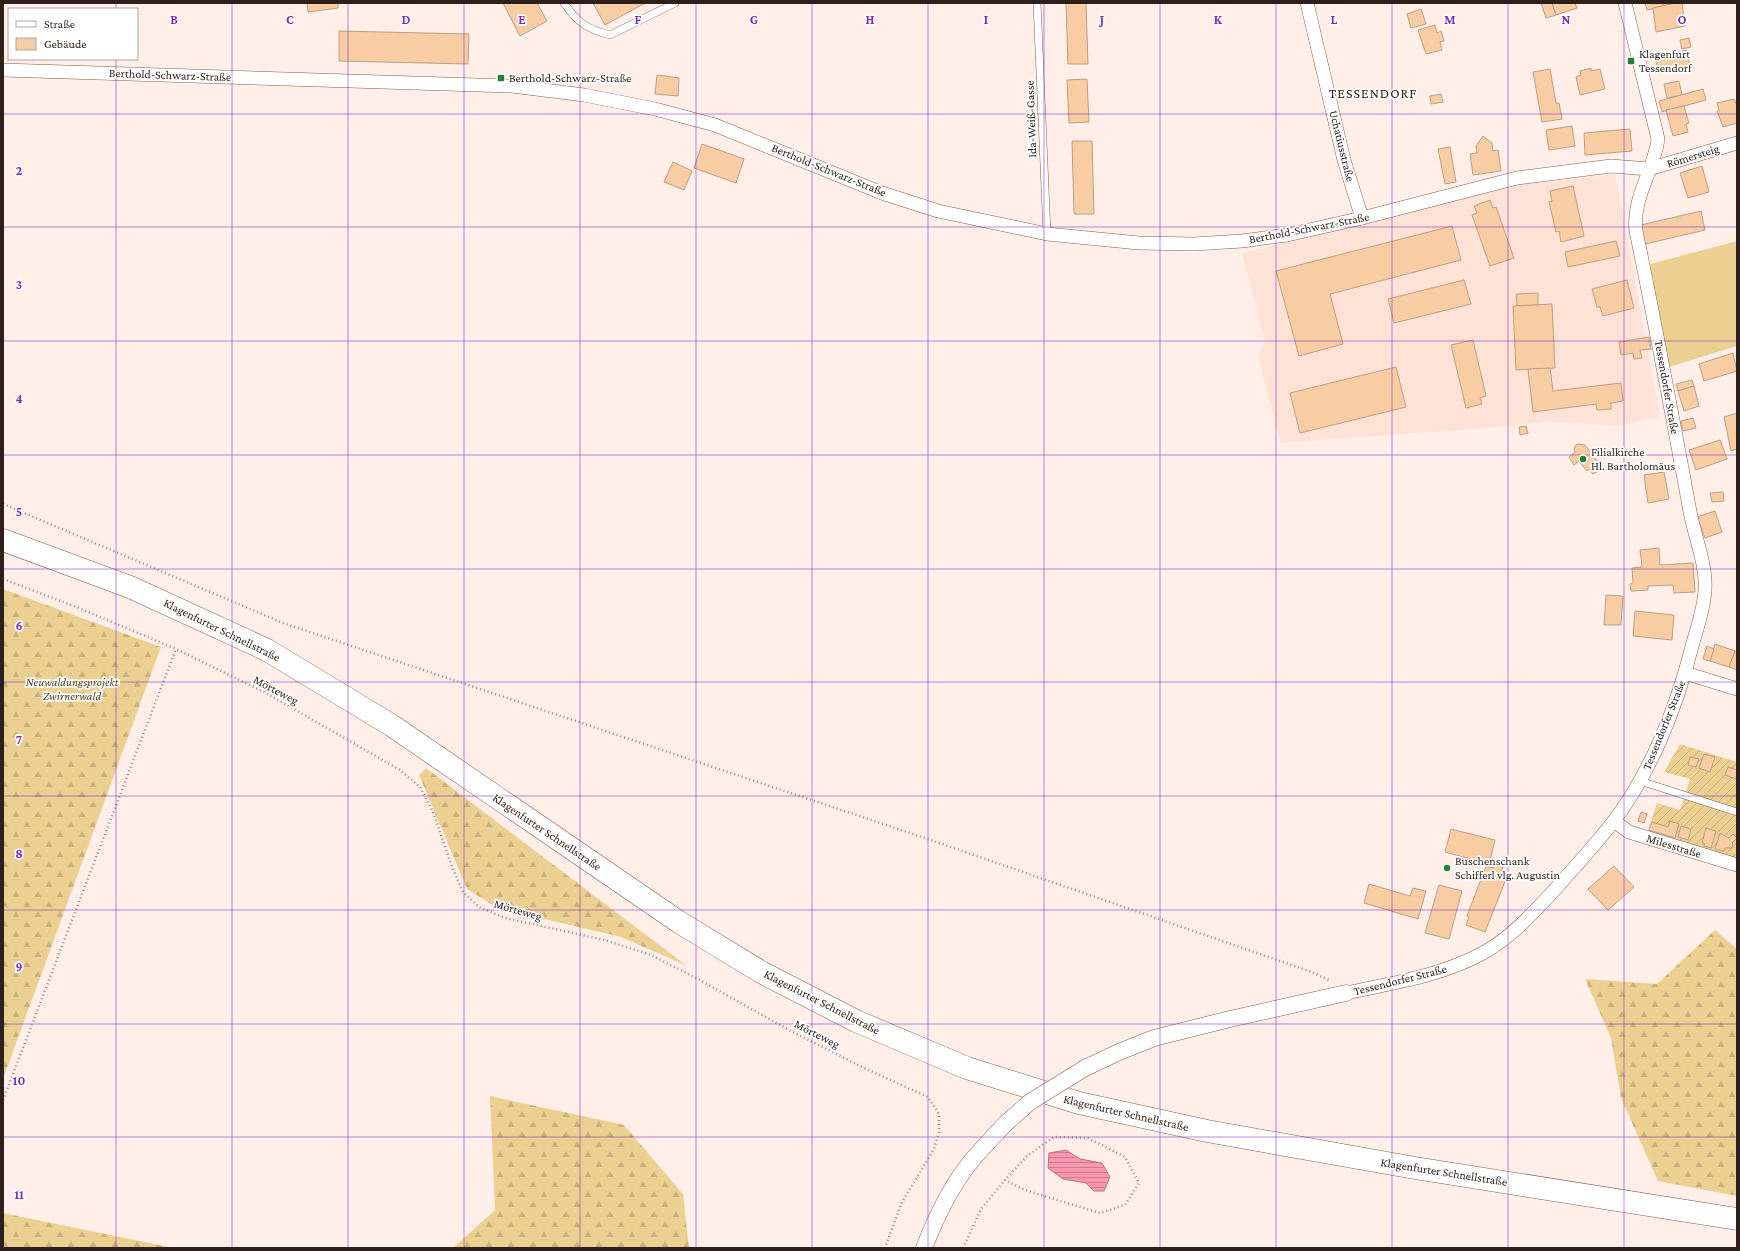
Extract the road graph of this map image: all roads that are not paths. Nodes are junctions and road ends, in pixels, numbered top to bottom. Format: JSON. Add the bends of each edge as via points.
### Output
{"nodes":[{"id":1,"x":564,"y":3,"type":"edge"},
{"id":2,"x":675,"y":3,"type":"edge"},
{"id":3,"x":1037,"y":3,"type":"edge"},
{"id":4,"x":1307,"y":3,"type":"edge"},
{"id":5,"x":1625,"y":3,"type":"edge"},
{"id":6,"x":3,"y":70,"type":"edge"},
{"id":7,"x":1737,"y":143,"type":"edge"},
{"id":8,"x":1649,"y":169,"type":"junction"},
{"id":9,"x":1362,"y":218,"type":"junction"},
{"id":10,"x":1047,"y":234,"type":"junction"},
{"id":11,"x":3,"y":540,"type":"edge"},
{"id":12,"x":1685,"y":673,"type":"junction"},
{"id":13,"x":1737,"y":689,"type":"edge"},
{"id":14,"x":1640,"y":781,"type":"junction"},
{"id":15,"x":1737,"y":812,"type":"edge"},
{"id":16,"x":1614,"y":821,"type":"junction"},
{"id":17,"x":1737,"y":865,"type":"edge"},
{"id":18,"x":1346,"y":993,"type":"joint"},
{"id":19,"x":1737,"y":1219,"type":"edge"},
{"id":20,"x":924,"y":1248,"type":"edge"}],
"edges":[{"from":1,"to":2,"type":"lane","via":[[577,20],[592,31],[610,35]]},
{"from":3,"to":10,"type":"lane","name":"Ida-Weiß-Gasse"},
{"from":4,"to":9,"type":"street","name":"Uchatiusstraße","via":[[1344,160]]},
{"from":5,"to":8,"type":"street","name":"Tessendorfer Straße","via":[[1658,139],[1657,150]]},
{"from":6,"to":10,"type":"street","name":"Berthold-Schwarz-Straße","via":[[512,86],[584,95],[655,109],[715,125],[882,193],[938,211]]},
{"from":7,"to":8,"type":"street","name":"Römersteig"},
{"from":8,"to":9,"type":"street","name":"Berthold-Schwarz-Straße","via":[[1611,166],[1517,178]]},
{"from":8,"to":12,"type":"street","name":"Tessendorfer Straße","via":[[1634,217],[1693,531],[1704,568],[1705,590],[1701,614]]},
{"from":9,"to":10,"type":"street","name":"Berthold-Schwarz-Straße","via":[[1287,235],[1194,244],[1138,243]]},
{"from":11,"to":19,"type":"highway","name":"Klagenfurter Schnellstraße","via":[[130,587],[267,650],[391,725],[679,922],[755,968],[856,1021],[967,1068],[1079,1103],[1207,1132]]},
{"from":12,"to":13,"type":"street"},
{"from":12,"to":14,"type":"street","name":"Tessendorfer Straße","via":[[1656,751]]},
{"from":14,"to":15,"type":"lane"},
{"from":14,"to":16,"type":"street","name":"Tessendorfer Straße"},
{"from":16,"to":17,"type":"street","name":"Milesstraße","via":[[1629,832]]},
{"from":16,"to":18,"type":"street","name":"Tessendorfer Straße","via":[[1529,917],[1507,937],[1482,954],[1439,972]]},
{"from":18,"to":20,"type":"street","name":"Tessendorfer Straße","bridge":true,"via":[[1154,1038],[1085,1068],[1030,1102],[1006,1123],[972,1160],[943,1205]]}]}
